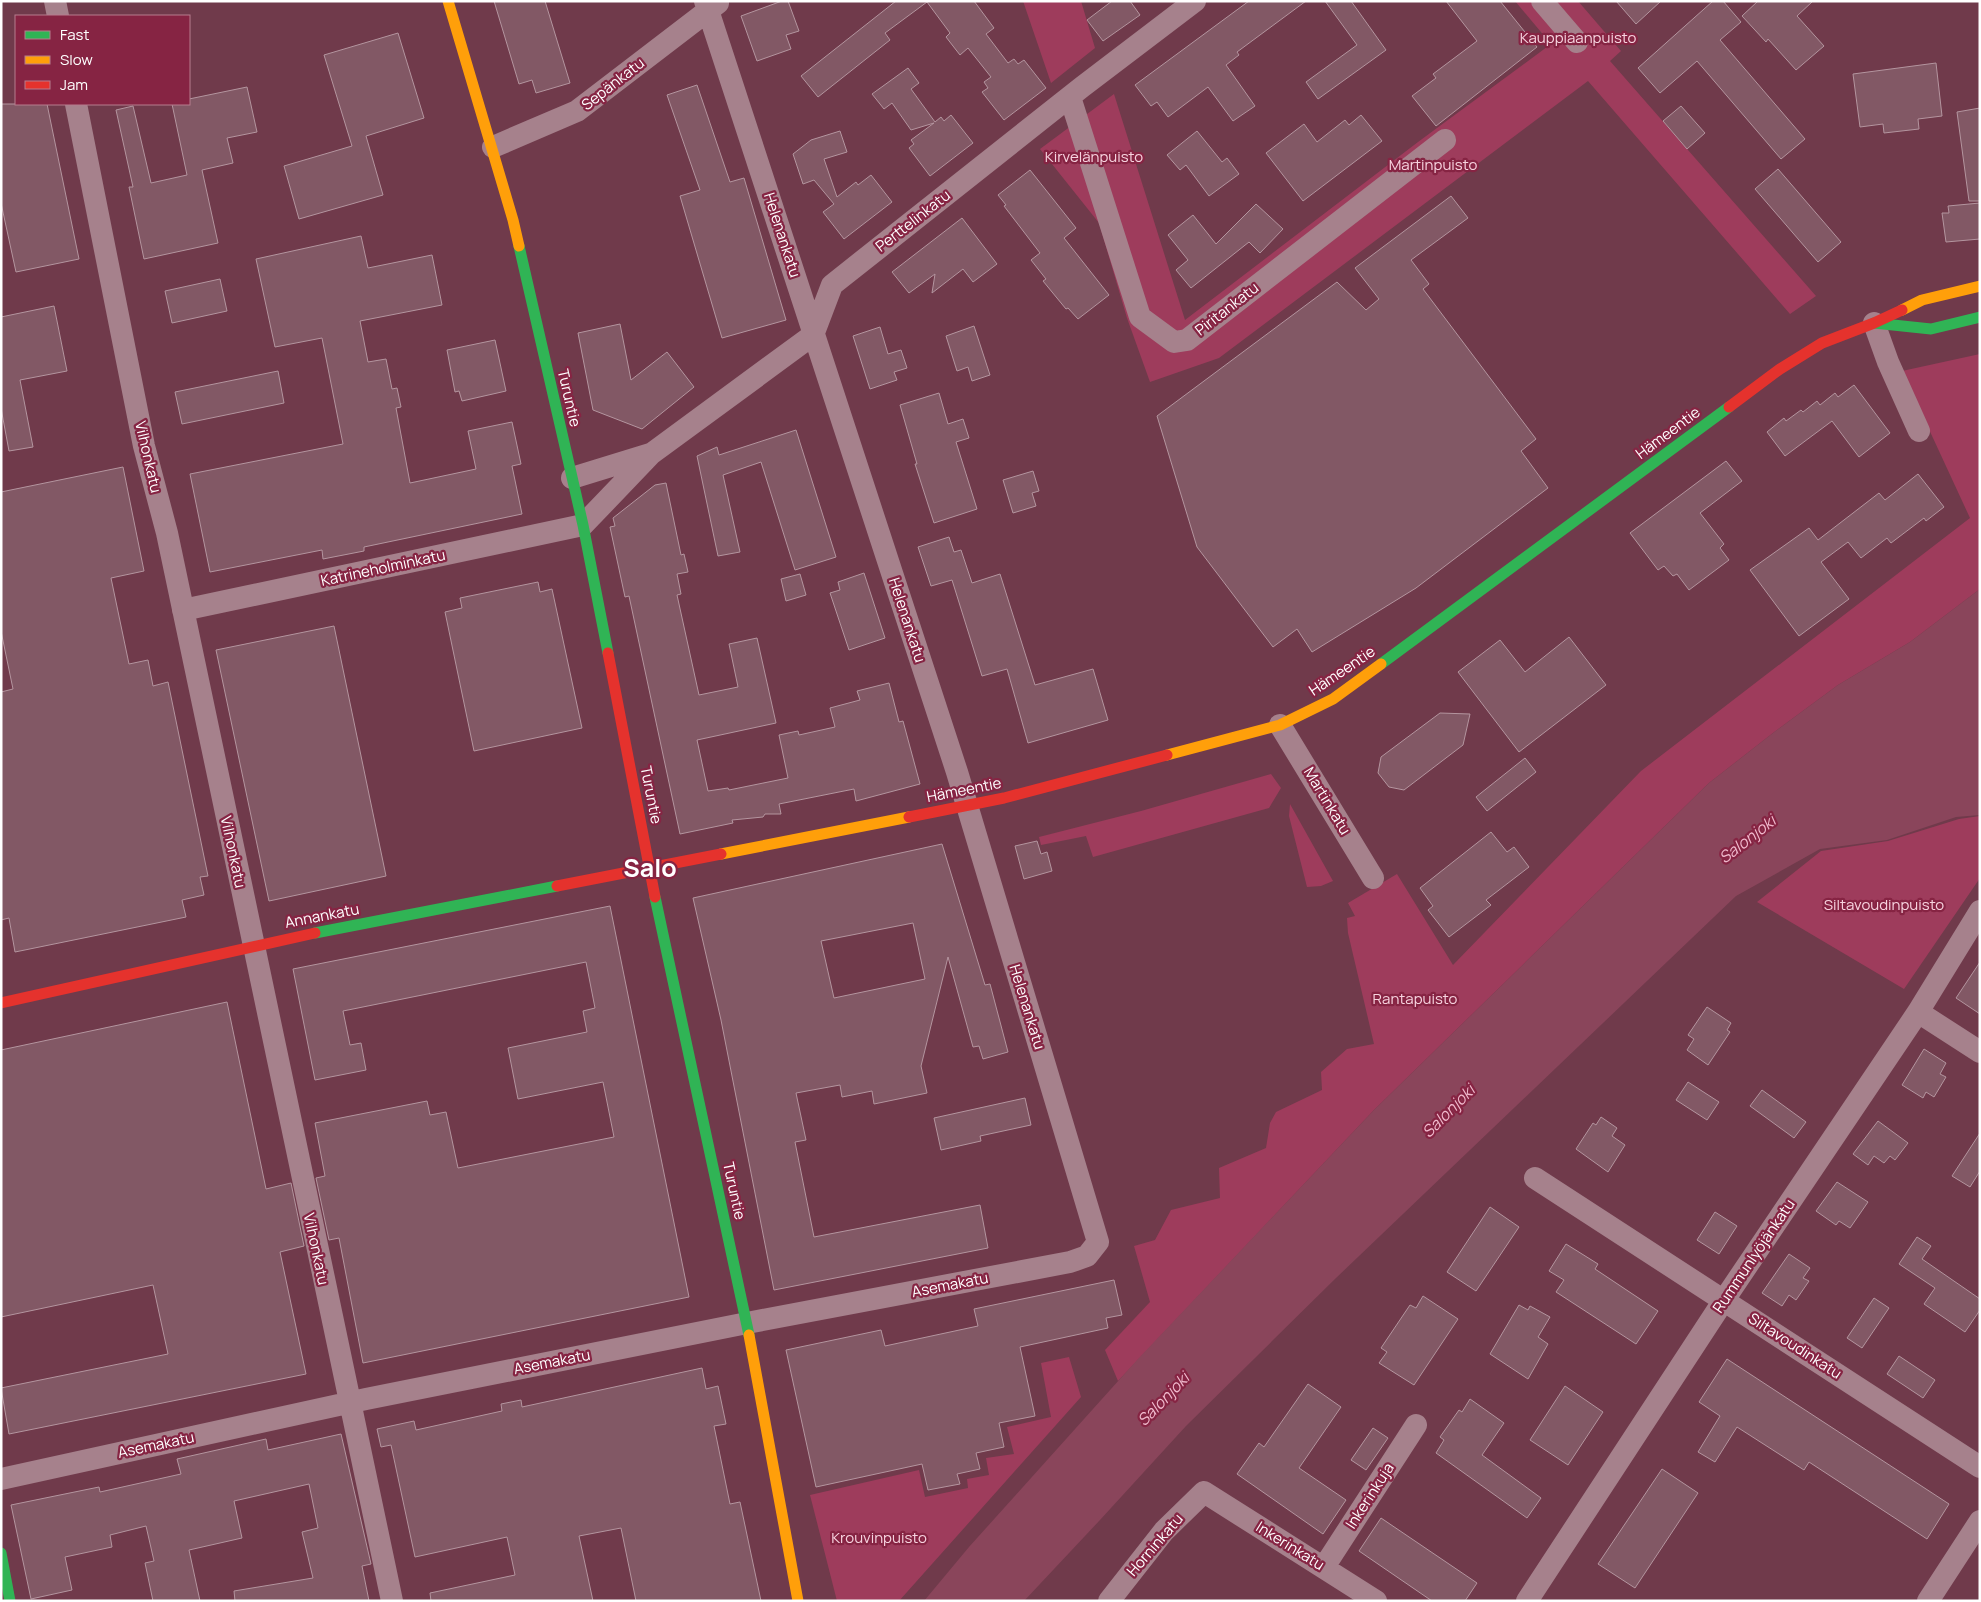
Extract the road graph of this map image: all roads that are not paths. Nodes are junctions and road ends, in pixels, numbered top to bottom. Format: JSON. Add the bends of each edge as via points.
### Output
{"nodes":[{"id":1,"x":54,"y":1,"type":"edge"},
{"id":2,"x":448,"y":1,"type":"edge"},
{"id":3,"x":1195,"y":1,"type":"edge"},
{"id":4,"x":1542,"y":1,"type":"edge"},
{"id":5,"x":711,"y":5,"type":"edge"},
{"id":6,"x":58,"y":15,"type":"edge"},
{"id":7,"x":1577,"y":42,"type":"dead end"},
{"id":8,"x":1070,"y":97,"type":"junction"},
{"id":9,"x":76,"y":105,"type":"edge"},
{"id":10,"x":1445,"y":140,"type":"dead end"},
{"id":11,"x":493,"y":147,"type":"junction"},
{"id":12,"x":1980,"y":286,"type":"edge"},
{"id":13,"x":1980,"y":317,"type":"edge"},
{"id":14,"x":1874,"y":323,"type":"junction"},
{"id":15,"x":813,"y":335,"type":"junction"},
{"id":16,"x":1919,"y":431,"type":"dead end"},
{"id":17,"x":651,"y":454,"type":"junction"},
{"id":18,"x":572,"y":478,"type":"junction"},
{"id":19,"x":583,"y":525,"type":"junction"},
{"id":20,"x":183,"y":610,"type":"junction"},
{"id":21,"x":1280,"y":725,"type":"junction"},
{"id":22,"x":967,"y":806,"type":"junction"},
{"id":23,"x":650,"y":867,"type":"junction"},
{"id":24,"x":1373,"y":878,"type":"dead end"},
{"id":25,"x":1980,"y":911,"type":"edge"},
{"id":26,"x":252,"y":946,"type":"junction"},
{"id":27,"x":1,"y":1002,"type":"edge"},
{"id":28,"x":1918,"y":1012,"type":"junction"},
{"id":29,"x":1980,"y":1052,"type":"edge"},
{"id":30,"x":1535,"y":1178,"type":"dead end"},
{"id":31,"x":1098,"y":1242,"type":"joint"},
{"id":32,"x":1724,"y":1300,"type":"junction"},
{"id":33,"x":747,"y":1323,"type":"junction"},
{"id":34,"x":349,"y":1403,"type":"junction"},
{"id":35,"x":1416,"y":1424,"type":"dead end"},
{"id":36,"x":1980,"y":1467,"type":"edge"},
{"id":37,"x":1,"y":1479,"type":"edge"},
{"id":38,"x":1204,"y":1492,"type":"joint"},
{"id":39,"x":1980,"y":1522,"type":"edge"},
{"id":40,"x":1,"y":1553,"type":"edge"},
{"id":41,"x":1324,"y":1567,"type":"junction"},
{"id":42,"x":10,"y":1601,"type":"edge"},
{"id":43,"x":392,"y":1601,"type":"edge"},
{"id":44,"x":798,"y":1601,"type":"edge"},
{"id":45,"x":1109,"y":1601,"type":"edge"},
{"id":46,"x":1376,"y":1601,"type":"edge"},
{"id":47,"x":1527,"y":1601,"type":"edge"},
{"id":48,"x":1928,"y":1601,"type":"edge"}],
"edges":[{"from":1,"to":6,"type":"street"},
{"from":2,"to":11,"type":"main road","name":"Turuntie"},
{"from":3,"to":8,"type":"street","name":"Perttelinkatu"},
{"from":4,"to":7,"type":"street"},
{"from":5,"to":11,"type":"street","name":"Sepänkatu","via":[[577,111]]},
{"from":5,"to":15,"type":"street","name":"Helenankatu"},
{"from":8,"to":10,"type":"street","name":"Piritankatu","via":[[1140,317],[1174,342],[1187,340]]},
{"from":8,"to":15,"type":"street","name":"Perttelinkatu","via":[[832,285]]},
{"from":9,"to":20,"type":"street","name":"Vilhonkatu","via":[[144,446]]},
{"from":11,"to":18,"type":"main road","name":"Turuntie","via":[[514,220]]},
{"from":12,"to":14,"type":"main road","name":"Hämeentie","via":[[1922,300]]},
{"from":13,"to":14,"type":"main road","name":"Hämeentie","via":[[1931,329]]},
{"from":14,"to":16,"type":"street"},
{"from":14,"to":21,"type":"main road","name":"Hämeentie","via":[[1822,344],[1780,369],[1333,698]]},
{"from":15,"to":17,"type":"street"},
{"from":15,"to":22,"type":"street","name":"Helenankatu"},
{"from":17,"to":18,"type":"street"},
{"from":17,"to":19,"type":"street"},
{"from":18,"to":19,"type":"main road","name":"Turuntie"},
{"from":19,"to":20,"type":"street","name":"Katrineholminkatu"},
{"from":19,"to":23,"type":"main road","name":"Turuntie"},
{"from":20,"to":26,"type":"street","name":"Vilhonkatu"},
{"from":21,"to":22,"type":"main road","name":"Hämeentie"},
{"from":21,"to":24,"type":"street","name":"Martinkatu"},
{"from":22,"to":23,"type":"main road","name":"Hämeentie"},
{"from":22,"to":31,"type":"street","name":"Helenankatu"},
{"from":23,"to":26,"type":"main road","name":"Annankatu"},
{"from":23,"to":33,"type":"main road","name":"Turuntie"},
{"from":25,"to":28,"type":"street","name":"Rummunlyöjänkatu"},
{"from":26,"to":27,"type":"main road","name":"Annankatu"},
{"from":26,"to":34,"type":"street","name":"Vilhonkatu"},
{"from":28,"to":29,"type":"street"},
{"from":28,"to":32,"type":"street","name":"Rummunlyöjänkatu"},
{"from":30,"to":32,"type":"street","name":"Siltavoudinkatu"},
{"from":31,"to":33,"type":"street","name":"Asemakatu","via":[[1087,1256],[1070,1262]]},
{"from":32,"to":36,"type":"street","name":"Siltavoudinkatu"},
{"from":32,"to":47,"type":"street","name":"Rummunlyöjänkatu"},
{"from":33,"to":34,"type":"street","name":"Asemakatu"},
{"from":33,"to":44,"type":"main road","name":"Turuntie"},
{"from":34,"to":37,"type":"street","name":"Asemakatu"},
{"from":34,"to":43,"type":"street","name":"Vilhonkatu"},
{"from":35,"to":41,"type":"street","name":"Inkerinkuja"},
{"from":38,"to":41,"type":"street","name":"Inkerinkatu"},
{"from":38,"to":45,"type":"street","name":"Horninkatu","via":[[1164,1531]]},
{"from":39,"to":48,"type":"street"},
{"from":40,"to":42,"type":"main road"},
{"from":41,"to":46,"type":"street","name":"Inkerinkatu"}]}
